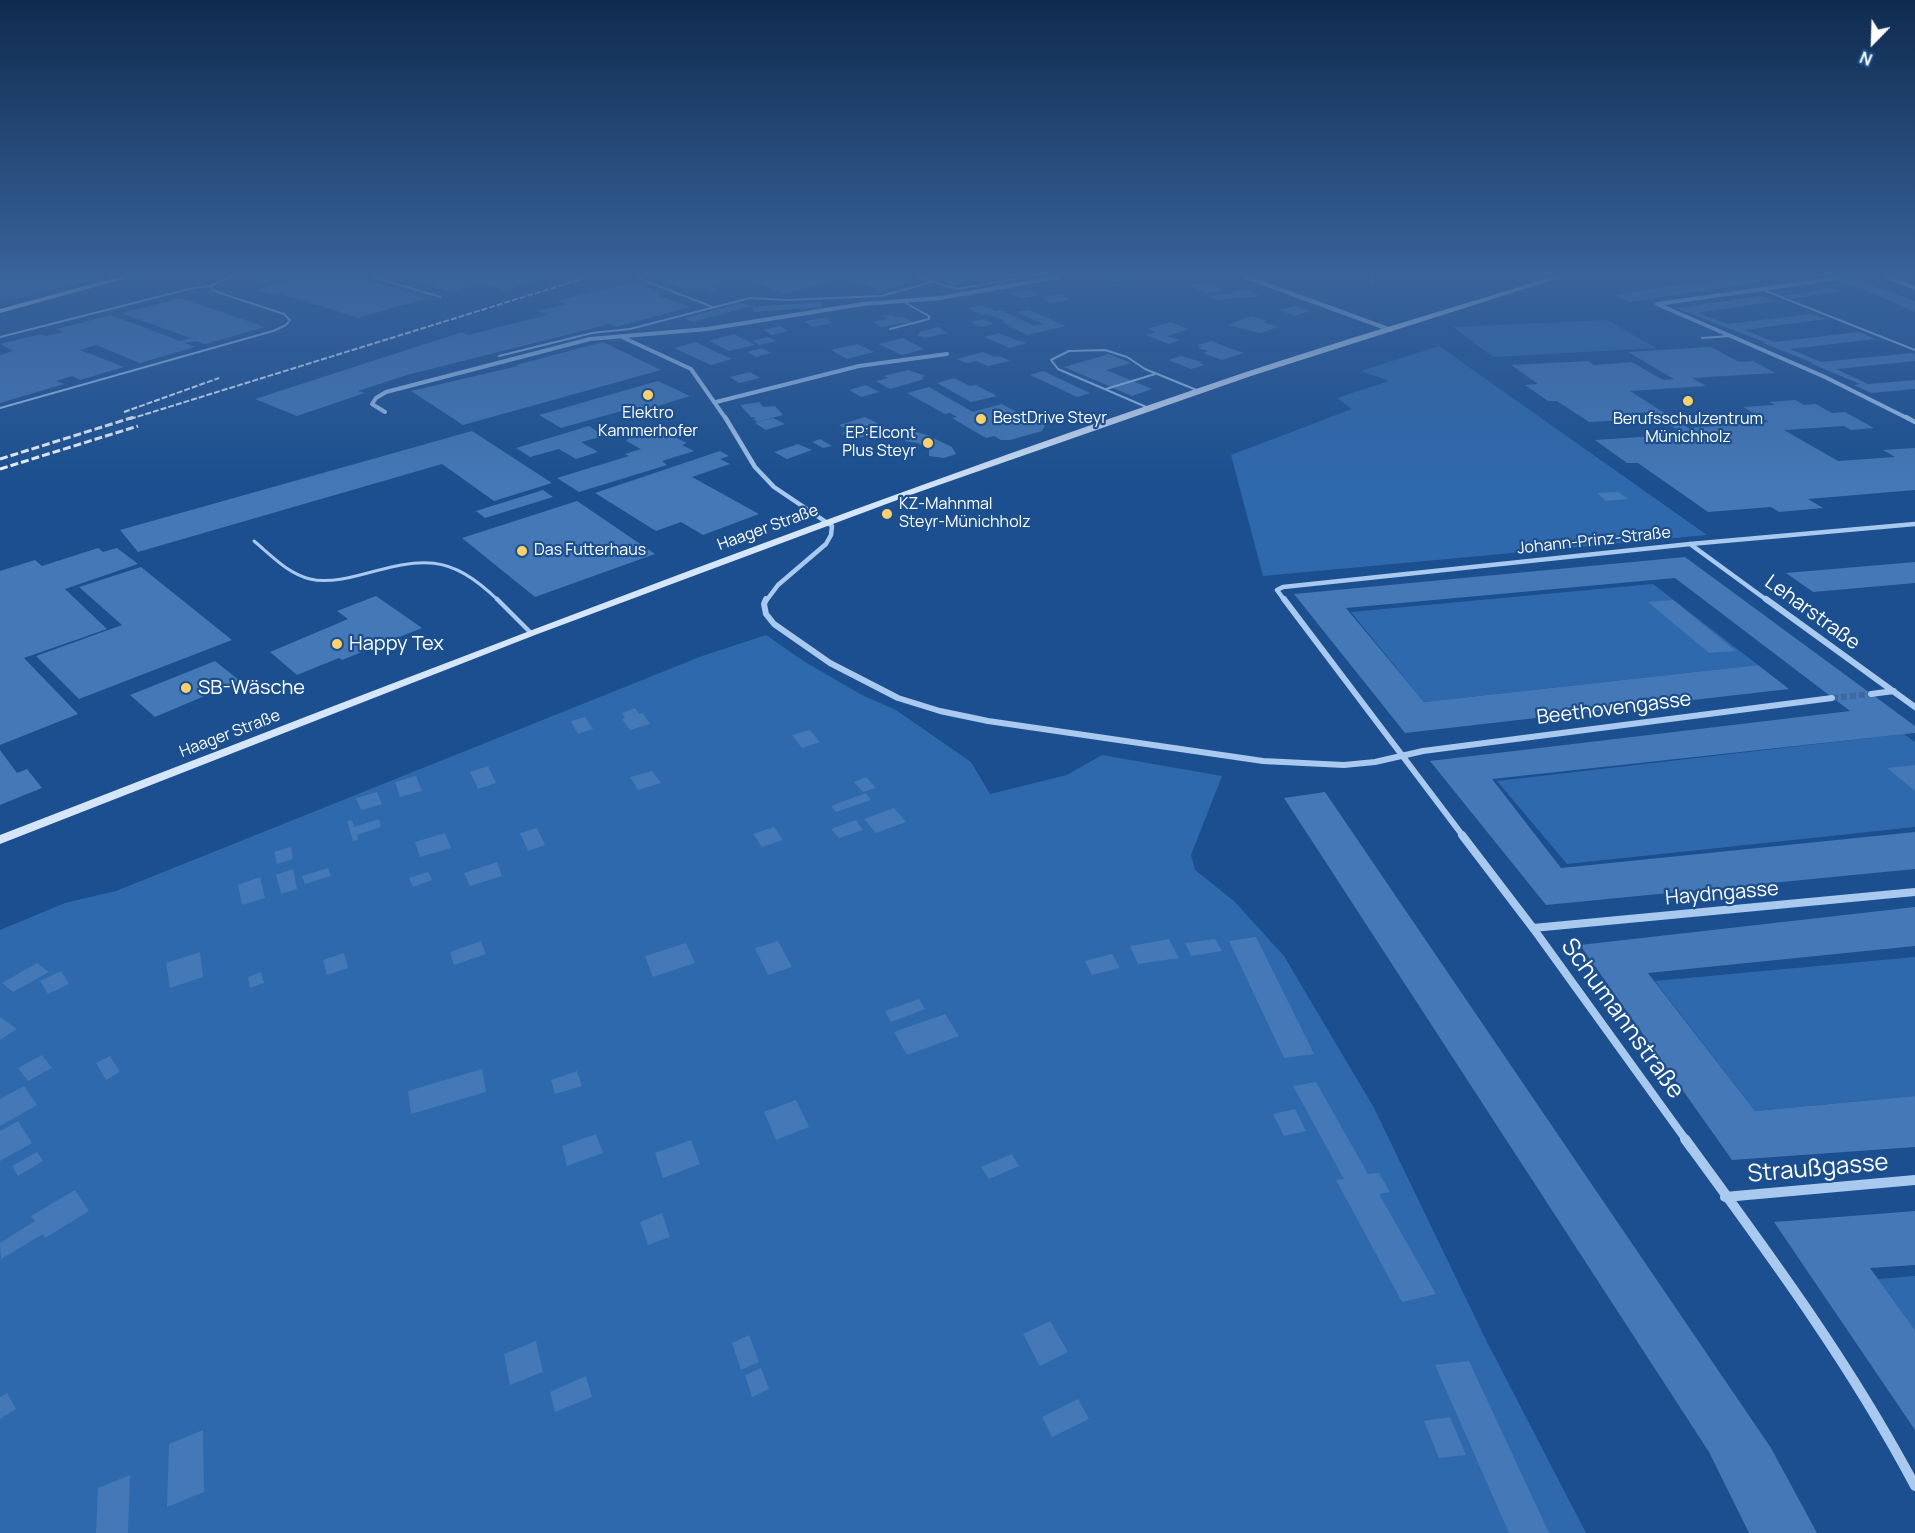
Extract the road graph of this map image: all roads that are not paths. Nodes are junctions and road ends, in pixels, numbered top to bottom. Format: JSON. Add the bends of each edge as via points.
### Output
{"nodes":[{"id":1,"x":211,"y":349,"type":"edge"},
{"id":2,"x":529,"y":349,"type":"edge"},
{"id":3,"x":549,"y":349,"type":"edge"},
{"id":4,"x":645,"y":349,"type":"edge"},
{"id":5,"x":1334,"y":349,"type":"edge"},
{"id":6,"x":1759,"y":349,"type":"edge"},
{"id":7,"x":946,"y":354,"type":"dead end"},
{"id":8,"x":499,"y":356,"type":"dead end"},
{"id":9,"x":1155,"y":374,"type":"junction"},
{"id":10,"x":1106,"y":389,"type":"junction"},
{"id":11,"x":1202,"y":392,"type":"junction"},
{"id":12,"x":716,"y":402,"type":"junction"},
{"id":13,"x":0,"y":408,"type":"edge"},
{"id":14,"x":1152,"y":409,"type":"junction"},
{"id":15,"x":385,"y":412,"type":"dead end"},
{"id":16,"x":1915,"y":422,"type":"edge"},
{"id":17,"x":828,"y":522,"type":"junction"},
{"id":18,"x":1915,"y":524,"type":"edge"},
{"id":19,"x":254,"y":541,"type":"dead end"},
{"id":20,"x":1690,"y":544,"type":"junction"},
{"id":21,"x":1277,"y":590,"type":"joint"},
{"id":22,"x":531,"y":633,"type":"junction"},
{"id":23,"x":1894,"y":692,"type":"junction"},
{"id":24,"x":1871,"y":694,"type":"tunnel mouth"},
{"id":25,"x":1832,"y":698,"type":"tunnel mouth"},
{"id":26,"x":1915,"y":707,"type":"edge"},
{"id":27,"x":1401,"y":756,"type":"junction"},
{"id":28,"x":0,"y":840,"type":"edge"},
{"id":29,"x":1915,"y":892,"type":"edge"},
{"id":30,"x":1533,"y":928,"type":"junction"},
{"id":31,"x":1915,"y":1180,"type":"edge"},
{"id":32,"x":1725,"y":1197,"type":"junction"},
{"id":33,"x":1915,"y":1486,"type":"edge"}],
"edges":[{"from":1,"to":13,"type":"lane"},
{"from":2,"to":8,"type":"lane"},
{"from":3,"to":15,"type":"street","via":[[381,395],[372,405]]},
{"from":4,"to":12,"type":"street","via":[[691,369]]},
{"from":5,"to":11,"type":"main road","name":"Haager Straße"},
{"from":6,"to":16,"type":"street"},
{"from":7,"to":12,"type":"street","via":[[859,366]]},
{"from":9,"to":10,"type":"lane"},
{"from":9,"to":10,"type":"lane","via":[[1106,350],[1082,349],[1051,360],[1058,369]]},
{"from":9,"to":11,"type":"lane"},
{"from":10,"to":14,"type":"lane"},
{"from":11,"to":14,"type":"main road","name":"Haager Straße"},
{"from":12,"to":17,"type":"street","via":[[755,467],[774,487]]},
{"from":14,"to":17,"type":"main road","name":"Haager Straße"},
{"from":17,"to":22,"type":"main road","name":"Haager Straße"},
{"from":17,"to":27,"type":"street","name":"Beethovengasse","via":[[832,531],[828,541],[772,591],[764,604],[766,614],[803,646],[898,698],[988,721],[1263,761],[1344,765]]},
{"from":18,"to":20,"type":"street","name":"Johann-Prinz-Straße"},
{"from":19,"to":22,"type":"lane","via":[[294,573],[327,582],[418,561],[450,566],[482,586]]},
{"from":20,"to":21,"type":"street","name":"Johann-Prinz-Straße"},
{"from":20,"to":23,"type":"street","name":"Leharstraße"},
{"from":21,"to":27,"type":"street","name":"Schumannstraße"},
{"from":22,"to":28,"type":"main road","name":"Haager Straße"},
{"from":23,"to":24,"type":"street"},
{"from":23,"to":26,"type":"street","name":"Leharstraße"},
{"from":25,"to":27,"type":"street","name":"Beethovengasse"},
{"from":27,"to":30,"type":"street","name":"Schumannstraße"},
{"from":29,"to":30,"type":"street","name":"Haydngasse"},
{"from":30,"to":32,"type":"street","name":"Schumannstraße"},
{"from":31,"to":32,"type":"street","name":"Straußgasse"},
{"from":32,"to":33,"type":"street","name":"Schumannstraße","via":[[1850,1374]]}]}
